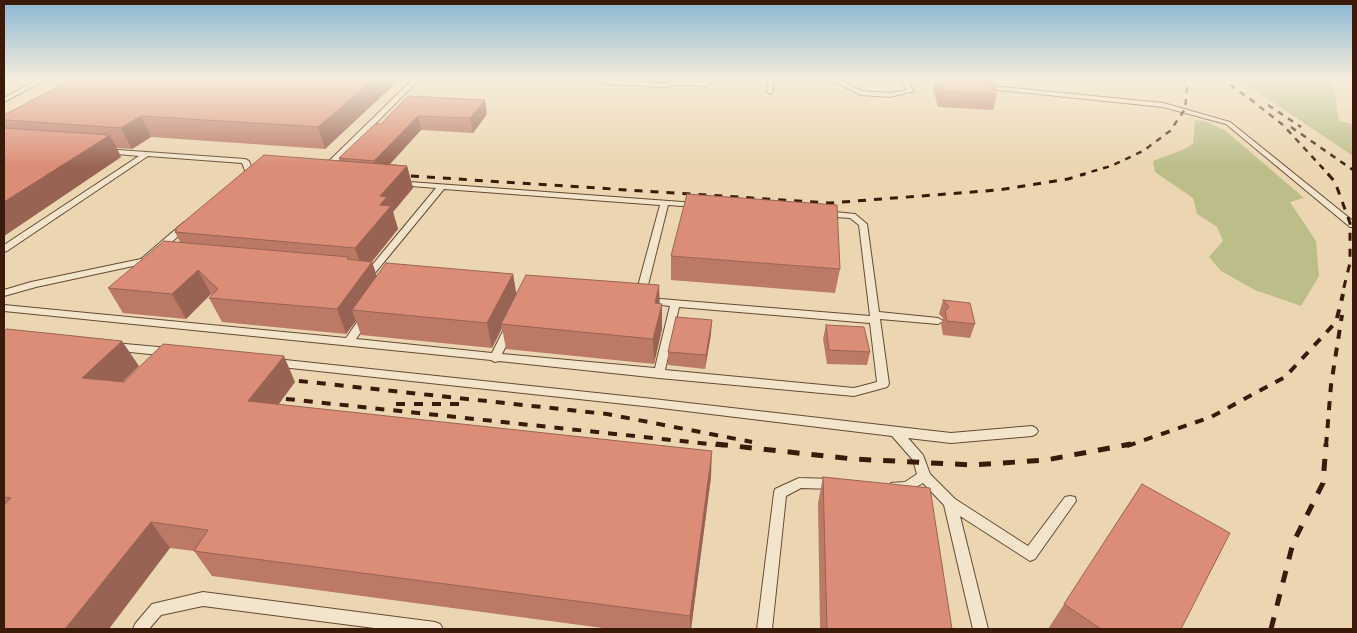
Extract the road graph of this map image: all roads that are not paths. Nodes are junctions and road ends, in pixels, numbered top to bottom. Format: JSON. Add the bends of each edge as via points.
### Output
{"nodes":[{"id":1,"x":388,"y":108,"type":"edge"},
{"id":2,"x":1177,"y":108,"type":"edge"},
{"id":3,"x":99,"y":150,"type":"edge"},
{"id":4,"x":146,"y":154,"type":"junction"},
{"id":5,"x":311,"y":163,"type":"edge"},
{"id":6,"x":268,"y":172,"type":"edge"},
{"id":7,"x":393,"y":182,"type":"edge"},
{"id":8,"x":441,"y":186,"type":"junction"},
{"id":9,"x":665,"y":203,"type":"junction"},
{"id":10,"x":704,"y":206,"type":"edge"},
{"id":11,"x":813,"y":214,"type":"edge"},
{"id":12,"x":196,"y":216,"type":"edge"},
{"id":13,"x":1353,"y":225,"type":"edge"},
{"id":14,"x":4,"y":250,"type":"edge"},
{"id":15,"x":162,"y":260,"type":"edge"},
{"id":16,"x":144,"y":261,"type":"junction"},
{"id":17,"x":384,"y":278,"type":"edge"},
{"id":18,"x":4,"y":293,"type":"edge"},
{"id":19,"x":675,"y":304,"type":"junction"},
{"id":20,"x":4,"y":308,"type":"edge"},
{"id":21,"x":370,"y":311,"type":"edge"},
{"id":22,"x":515,"y":316,"type":"edge"},
{"id":23,"x":875,"y":317,"type":"junction"},
{"id":24,"x":938,"y":321,"type":"dead end"},
{"id":25,"x":348,"y":343,"type":"junction"},
{"id":26,"x":98,"y":345,"type":"edge"},
{"id":27,"x":184,"y":354,"type":"edge"},
{"id":28,"x":496,"y":358,"type":"junction"},
{"id":29,"x":262,"y":362,"type":"edge"},
{"id":30,"x":659,"y":374,"type":"junction"},
{"id":31,"x":1032,"y":431,"type":"dead end"},
{"id":32,"x":895,"y":432,"type":"junction"},
{"id":33,"x":924,"y":476,"type":"junction"},
{"id":34,"x":848,"y":485,"type":"edge"},
{"id":35,"x":888,"y":486,"type":"edge"},
{"id":36,"x":1070,"y":501,"type":"dead end"},
{"id":37,"x":950,"y":503,"type":"junction"},
{"id":38,"x":140,"y":629,"type":"edge"},
{"id":39,"x":435,"y":629,"type":"edge"},
{"id":40,"x":764,"y":629,"type":"edge"},
{"id":41,"x":980,"y":629,"type":"edge"}],
"edges":[{"from":1,"to":5,"type":"lane","via":[[330,164]]},
{"from":2,"to":13,"type":"lane","via":[[1221,120],[1240,131]]},
{"from":3,"to":4,"type":"lane"},
{"from":4,"to":6,"type":"lane","via":[[250,161],[245,174]]},
{"from":4,"to":14,"type":"lane"},
{"from":7,"to":8,"type":"lane"},
{"from":8,"to":9,"type":"lane"},
{"from":8,"to":17,"type":"lane","via":[[362,277]]},
{"from":9,"to":10,"type":"lane"},
{"from":9,"to":19,"type":"lane","via":[[634,300]]},
{"from":11,"to":23,"type":"lane","via":[[852,216],[863,224]]},
{"from":12,"to":16,"type":"lane"},
{"from":15,"to":16,"type":"lane"},
{"from":16,"to":18,"type":"lane"},
{"from":19,"to":23,"type":"lane"},
{"from":19,"to":30,"type":"lane"},
{"from":20,"to":25,"type":"lane"},
{"from":21,"to":25,"type":"lane"},
{"from":22,"to":28,"type":"lane"},
{"from":23,"to":24,"type":"lane"},
{"from":23,"to":30,"type":"lane","via":[[883,384],[854,392]]},
{"from":25,"to":28,"type":"lane"},
{"from":26,"to":27,"type":"lane"},
{"from":28,"to":30,"type":"lane"},
{"from":29,"to":32,"type":"lane"},
{"from":31,"to":32,"type":"lane","via":[[951,438]]},
{"from":32,"to":33,"type":"lane","via":[[919,458]]},
{"from":33,"to":35,"type":"lane","via":[[907,487]]},
{"from":33,"to":37,"type":"lane"},
{"from":34,"to":40,"type":"lane","via":[[799,483],[780,493]]},
{"from":36,"to":37,"type":"lane","via":[[1030,554]]},
{"from":37,"to":41,"type":"lane"},
{"from":38,"to":39,"type":"lane","via":[[157,609],[203,599]]}]}
